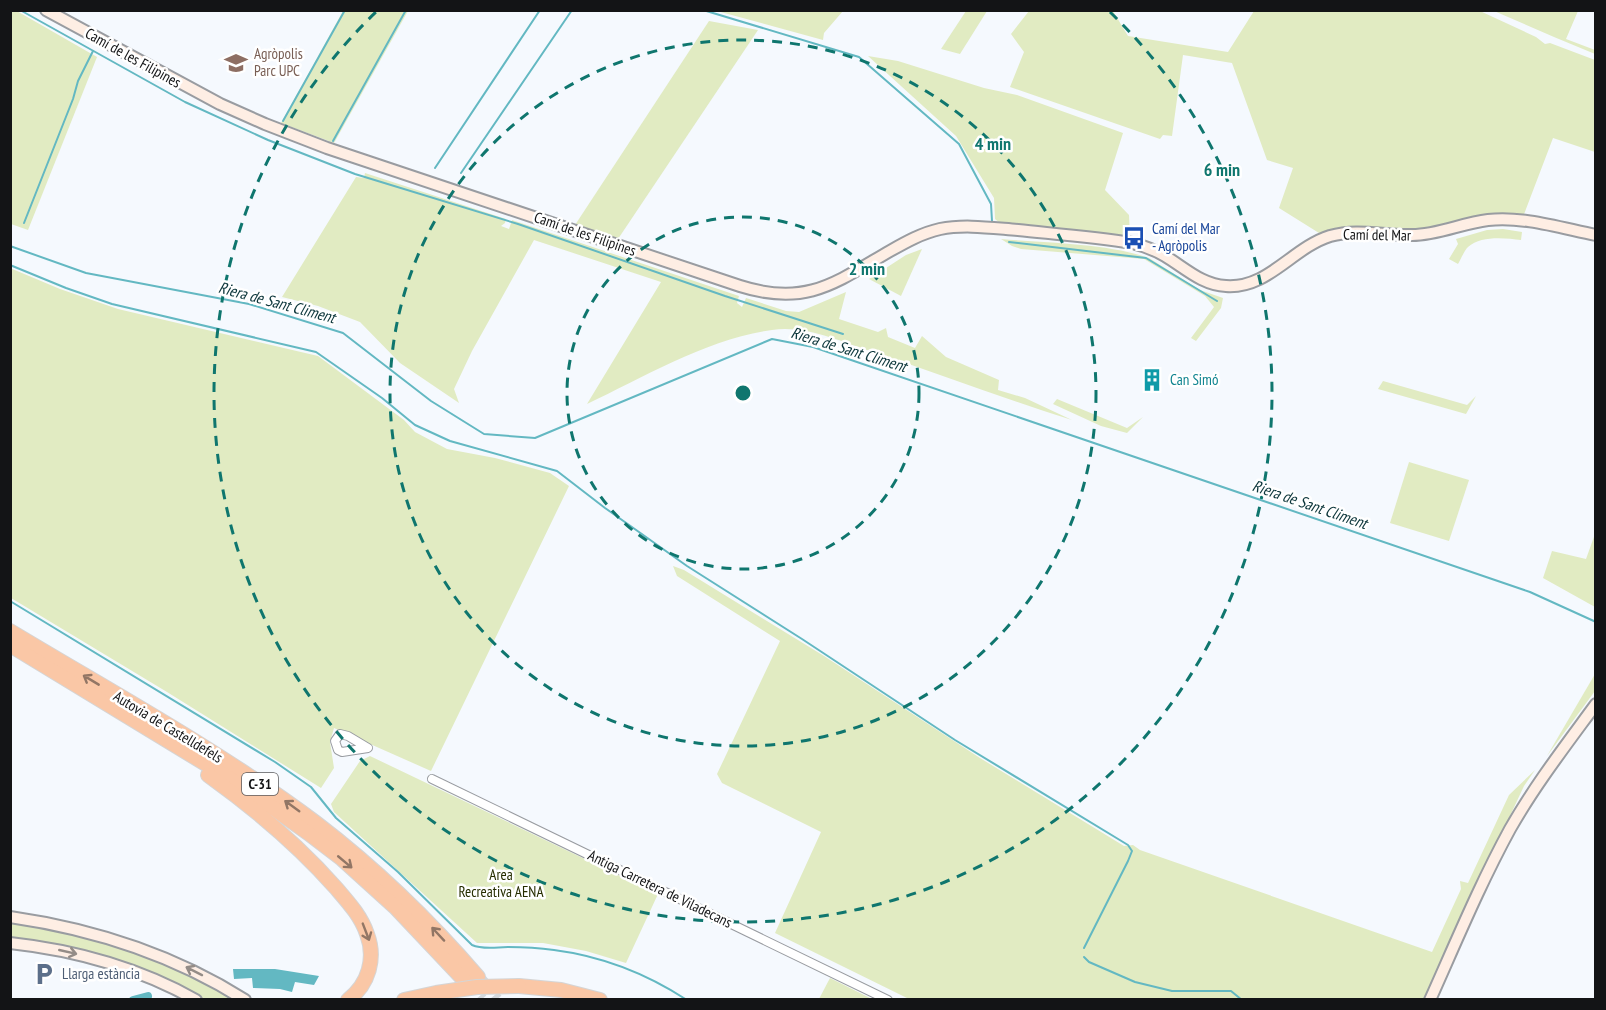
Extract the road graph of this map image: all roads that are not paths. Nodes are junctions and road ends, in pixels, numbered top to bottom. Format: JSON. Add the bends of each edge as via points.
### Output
{"nodes":[{"id":1,"x":46,"y":10,"type":"edge"},
{"id":2,"x":1596,"y":235,"type":"edge"},
{"id":3,"x":1144,"y":246,"type":"joint"},
{"id":4,"x":10,"y":631,"type":"edge"},
{"id":5,"x":10,"y":645,"type":"edge"},
{"id":6,"x":1596,"y":704,"type":"edge"},
{"id":7,"x":158,"y":736,"type":"junction"},
{"id":8,"x":432,"y":779,"type":"dead end"},
{"id":9,"x":10,"y":917,"type":"edge"},
{"id":10,"x":10,"y":943,"type":"edge"},
{"id":11,"x":196,"y":999,"type":"edge"},
{"id":12,"x":245,"y":999,"type":"edge"},
{"id":13,"x":348,"y":999,"type":"edge"},
{"id":14,"x":404,"y":999,"type":"edge"},
{"id":15,"x":600,"y":999,"type":"edge"},
{"id":16,"x":888,"y":999,"type":"edge"},
{"id":17,"x":1430,"y":999,"type":"edge"}],
"edges":[{"from":1,"to":3,"type":"main road","name":"Camí de les Filipines","via":[[196,92],[272,127],[762,292],[790,294],[830,286],[910,240],[947,228],[980,227],[1090,237]]},
{"from":2,"to":3,"type":"main road","name":"Camí del Mar","via":[[1497,219],[1420,235],[1347,232],[1310,244],[1257,281],[1230,286],[1203,280]]},
{"from":7,"to":4,"type":"highway","name":"Autovia de Castelldefels","number":"C-31","one_way":true,"via":[[242,786],[334,852],[471,978],[404,899],[316,823],[208,751]]},
{"from":5,"to":7,"type":"highway","name":"Autovia de Castelldefels","number":"C-31"},
{"from":6,"to":17,"type":"main road","via":[[1511,828]]},
{"from":7,"to":13,"type":"highway","one_way":true,"via":[[286,837],[357,914],[368,935],[371,962],[365,981]]},
{"from":8,"to":16,"type":"street","name":"Antiga Carretera de Viladecans"},
{"from":12,"to":9,"type":"main road","one_way":true,"via":[[181,965],[124,943],[55,924]]},
{"from":10,"to":11,"type":"main road","one_way":true,"via":[[45,947],[114,965],[166,983]]},
{"from":14,"to":15,"type":"highway","bridge":true,"via":[[477,987],[519,986]]}]}
